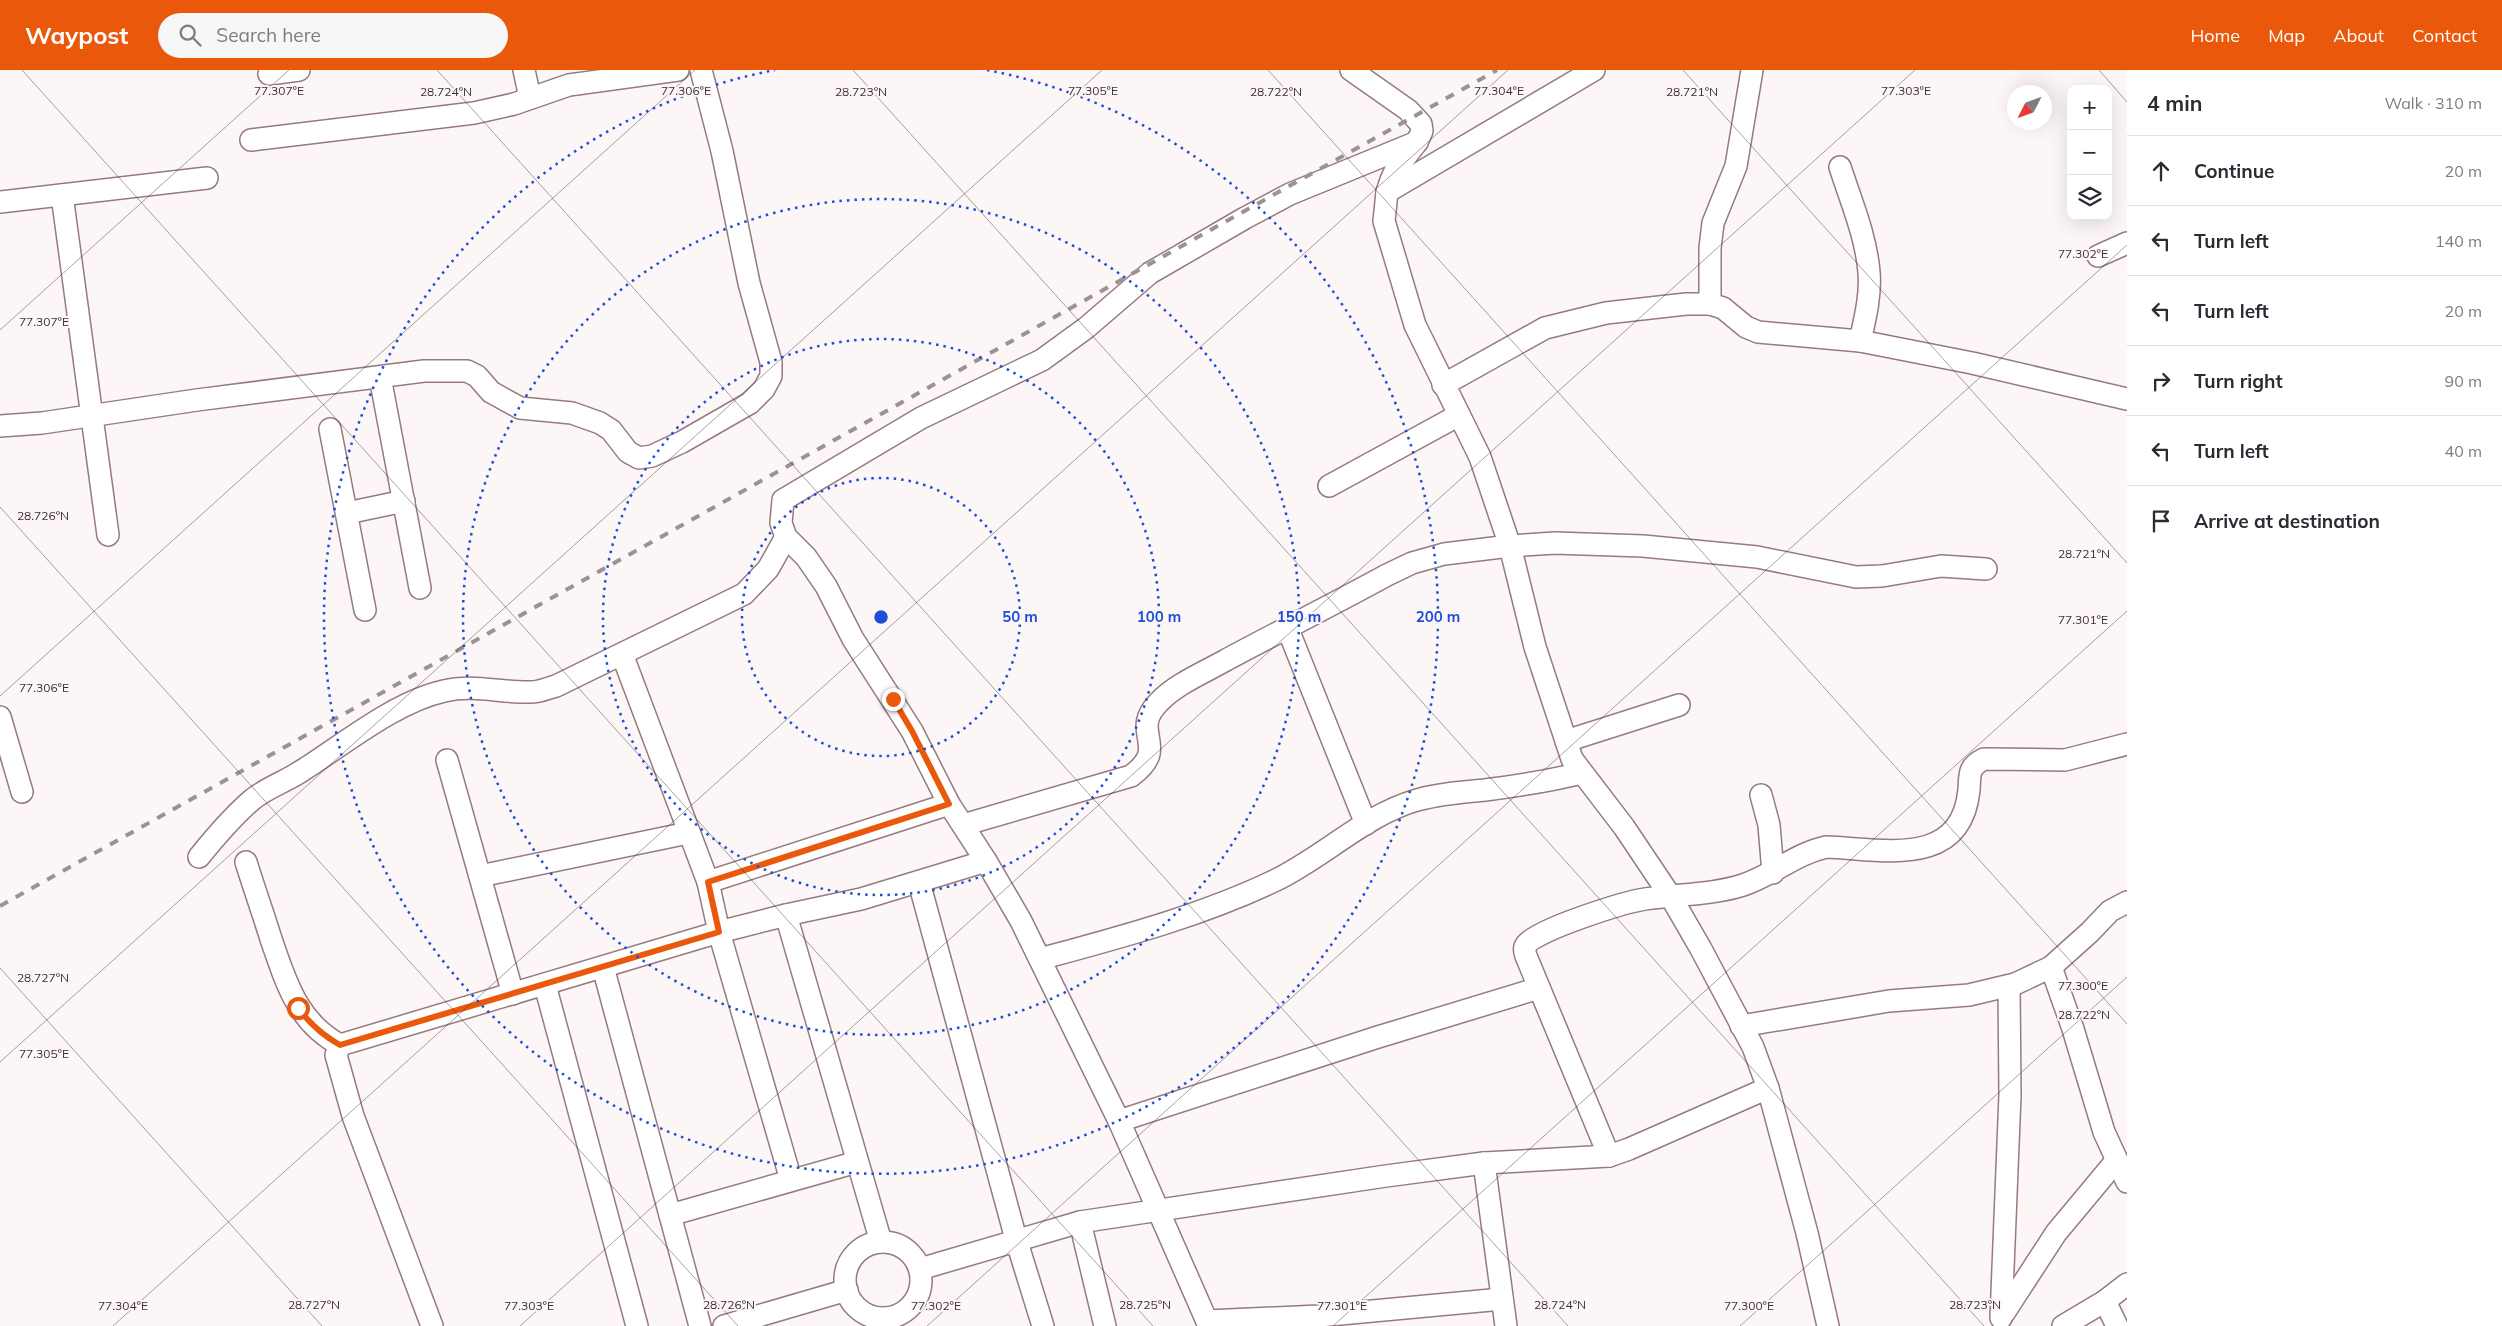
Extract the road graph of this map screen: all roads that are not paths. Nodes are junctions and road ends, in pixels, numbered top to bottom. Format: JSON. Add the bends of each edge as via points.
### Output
{"nodes":[{"id":1,"x":299,"y":70,"type":"edge"},
{"id":2,"x":524,"y":70,"type":"edge"},
{"id":3,"x":678,"y":70,"type":"edge"},
{"id":4,"x":701,"y":70,"type":"edge"},
{"id":5,"x":1351,"y":70,"type":"edge"},
{"id":6,"x":1594,"y":70,"type":"edge"},
{"id":7,"x":1752,"y":70,"type":"edge"},
{"id":8,"x":269,"y":74,"type":"dead end"},
{"id":9,"x":530,"y":98,"type":"junction"},
{"id":10,"x":251,"y":140,"type":"dead end"},
{"id":11,"x":1417,"y":142,"type":"junction"},
{"id":12,"x":1840,"y":167,"type":"dead end"},
{"id":13,"x":207,"y":178,"type":"dead end"},
{"id":14,"x":1387,"y":192,"type":"junction"},
{"id":15,"x":62,"y":195,"type":"junction"},
{"id":16,"x":0,"y":202,"type":"edge"},
{"id":17,"x":2127,"y":242,"type":"edge"},
{"id":18,"x":2098,"y":256,"type":"dead end"},
{"id":19,"x":1710,"y":304,"type":"junction"},
{"id":20,"x":1860,"y":341,"type":"junction"},
{"id":21,"x":380,"y":377,"type":"junction"},
{"id":22,"x":1443,"y":385,"type":"junction"},
{"id":23,"x":2127,"y":399,"type":"edge"},
{"id":24,"x":91,"y":415,"type":"junction"},
{"id":25,"x":1460,"y":415,"type":"junction"},
{"id":26,"x":0,"y":426,"type":"edge"},
{"id":27,"x":330,"y":429,"type":"dead end"},
{"id":28,"x":1329,"y":486,"type":"dead end"},
{"id":29,"x":404,"y":501,"type":"junction"},
{"id":30,"x":347,"y":513,"type":"junction"},
{"id":31,"x":108,"y":535,"type":"dead end"},
{"id":32,"x":786,"y":537,"type":"junction"},
{"id":33,"x":1510,"y":546,"type":"junction"},
{"id":34,"x":1986,"y":569,"type":"dead end"},
{"id":35,"x":420,"y":588,"type":"dead end"},
{"id":36,"x":365,"y":610,"type":"dead end"},
{"id":37,"x":1287,"y":627,"type":"junction"},
{"id":38,"x":622,"y":654,"type":"junction"},
{"id":39,"x":1679,"y":704,"type":"dead end"},
{"id":40,"x":0,"y":716,"type":"edge"},
{"id":41,"x":1566,"y":741,"type":"junction"},
{"id":42,"x":2127,"y":744,"type":"edge"},
{"id":43,"x":447,"y":760,"type":"dead end"},
{"id":44,"x":1581,"y":773,"type":"junction"},
{"id":45,"x":22,"y":792,"type":"dead end"},
{"id":46,"x":1761,"y":795,"type":"dead end"},
{"id":47,"x":949,"y":804,"type":"junction"},
{"id":48,"x":1366,"y":824,"type":"junction"},
{"id":49,"x":964,"y":825,"type":"junction"},
{"id":50,"x":688,"y":833,"type":"junction"},
{"id":51,"x":199,"y":857,"type":"dead end"},
{"id":52,"x":986,"y":861,"type":"junction"},
{"id":53,"x":246,"y":862,"type":"dead end"},
{"id":54,"x":1773,"y":872,"type":"junction"},
{"id":55,"x":480,"y":876,"type":"junction"},
{"id":56,"x":708,"y":882,"type":"junction"},
{"id":57,"x":919,"y":882,"type":"junction"},
{"id":58,"x":1671,"y":897,"type":"junction"},
{"id":59,"x":2127,"y":902,"type":"edge"},
{"id":60,"x":786,"y":915,"type":"junction"},
{"id":61,"x":719,"y":932,"type":"junction"},
{"id":62,"x":1040,"y":960,"type":"junction"},
{"id":63,"x":2051,"y":966,"type":"junction"},
{"id":64,"x":603,"y":967,"type":"junction"},
{"id":65,"x":545,"y":985,"type":"junction"},
{"id":66,"x":2009,"y":986,"type":"junction"},
{"id":67,"x":1539,"y":988,"type":"junction"},
{"id":68,"x":513,"y":994,"type":"junction"},
{"id":69,"x":1741,"y":1026,"type":"junction"},
{"id":70,"x":340,"y":1045,"type":"junction"},
{"id":71,"x":1768,"y":1088,"type":"junction"},
{"id":72,"x":1119,"y":1121,"type":"junction"},
{"id":73,"x":1608,"y":1156,"type":"junction"},
{"id":74,"x":2116,"y":1161,"type":"junction"},
{"id":75,"x":857,"y":1162,"type":"junction"},
{"id":76,"x":1484,"y":1163,"type":"junction"},
{"id":77,"x":792,"y":1180,"type":"junction"},
{"id":78,"x":2127,"y":1182,"type":"edge"},
{"id":79,"x":1157,"y":1210,"type":"junction"},
{"id":80,"x":670,"y":1215,"type":"junction"},
{"id":81,"x":1080,"y":1222,"type":"junction"},
{"id":82,"x":1016,"y":1239,"type":"junction"},
{"id":83,"x":880,"y":1242,"type":"junction"},
{"id":84,"x":920,"y":1269,"type":"junction"},
{"id":85,"x":2127,"y":1284,"type":"edge"},
{"id":86,"x":847,"y":1290,"type":"junction"},
{"id":87,"x":1502,"y":1300,"type":"junction"},
{"id":88,"x":2105,"y":1301,"type":"junction"},
{"id":89,"x":904,"y":1320,"type":"edge"},
{"id":90,"x":760,"y":1321,"type":"edge"},
{"id":91,"x":1999,"y":1322,"type":"edge"},
{"id":92,"x":1208,"y":1324,"type":"edge"},
{"id":93,"x":432,"y":1326,"type":"edge"},
{"id":94,"x":637,"y":1326,"type":"edge"},
{"id":95,"x":700,"y":1326,"type":"edge"},
{"id":96,"x":724,"y":1326,"type":"edge"},
{"id":97,"x":1043,"y":1326,"type":"edge"},
{"id":98,"x":1105,"y":1326,"type":"edge"},
{"id":99,"x":1506,"y":1326,"type":"edge"},
{"id":100,"x":1828,"y":1326,"type":"edge"},
{"id":101,"x":2063,"y":1326,"type":"edge"},
{"id":102,"x":2117,"y":1326,"type":"edge"}],
"edges":[{"from":1,"to":8,"type":"street"},
{"from":2,"to":9,"type":"street"},
{"from":3,"to":9,"type":"street","via":[[569,85]]},
{"from":4,"to":21,"type":"street","via":[[771,362],[771,376],[750,403],[682,442],[640,458],[628,452],[611,430],[600,424],[572,413],[520,408],[491,392],[477,376],[467,371],[424,371]]},
{"from":5,"to":11,"type":"street","via":[[1416,116],[1422,131]]},
{"from":6,"to":14,"type":"street"},
{"from":7,"to":19,"type":"street","via":[[1736,166],[1713,223]]},
{"from":9,"to":10,"type":"street","via":[[474,112]]},
{"from":11,"to":14,"type":"street","via":[[1396,169]]},
{"from":11,"to":32,"type":"street","via":[[1290,194],[1228,228],[1150,273],[1086,328],[1042,360],[927,414],[783,500],[781,523]]},
{"from":12,"to":20,"type":"street","via":[[1865,245],[1870,273]]},
{"from":13,"to":15,"type":"street"},
{"from":14,"to":22,"type":"street","via":[[1384,221],[1387,234],[1415,325]]},
{"from":15,"to":16,"type":"street"},
{"from":15,"to":24,"type":"street"},
{"from":17,"to":18,"type":"street"},
{"from":19,"to":20,"type":"street","via":[[1723,308],[1746,327],[1758,332]]},
{"from":19,"to":22,"type":"street","via":[[1606,313],[1546,328]]},
{"from":20,"to":23,"type":"street"},
{"from":21,"to":24,"type":"street"},
{"from":21,"to":29,"type":"street"},
{"from":22,"to":25,"type":"street"},
{"from":24,"to":26,"type":"street"},
{"from":24,"to":31,"type":"street"},
{"from":25,"to":28,"type":"street"},
{"from":25,"to":33,"type":"street","via":[[1480,458]]},
{"from":27,"to":30,"type":"street"},
{"from":29,"to":30,"type":"street"},
{"from":29,"to":35,"type":"street"},
{"from":30,"to":36,"type":"street"},
{"from":32,"to":38,"type":"street","via":[[768,570],[744,594]]},
{"from":32,"to":47,"type":"street","via":[[806,557],[826,586],[853,638],[912,731]]},
{"from":33,"to":34,"type":"street","via":[[1597,543],[1674,549],[1774,559],[1856,577],[1941,566]]},
{"from":33,"to":37,"type":"street","via":[[1444,554],[1412,564]]},
{"from":33,"to":41,"type":"street","via":[[1535,647]]},
{"from":37,"to":48,"type":"street"},
{"from":37,"to":49,"type":"street","via":[[1160,701],[1147,716],[1150,757],[1131,776]]},
{"from":38,"to":50,"type":"street"},
{"from":38,"to":51,"type":"street","via":[[541,690],[453,690],[414,702],[255,797],[227,823]]},
{"from":39,"to":41,"type":"street"},
{"from":40,"to":45,"type":"street"},
{"from":41,"to":44,"type":"street"},
{"from":42,"to":54,"type":"street","via":[[2065,760],[1984,759],[1974,764],[1971,771],[1964,818],[1944,840],[1905,850],[1826,847],[1801,854]]},
{"from":43,"to":55,"type":"street"},
{"from":44,"to":48,"type":"street","via":[[1550,781],[1417,800],[1392,809]]},
{"from":44,"to":58,"type":"street","via":[[1624,827]]},
{"from":46,"to":54,"type":"street","via":[[1769,825]]},
{"from":47,"to":49,"type":"street"},
{"from":47,"to":56,"type":"street"},
{"from":48,"to":62,"type":"street","via":[[1278,879],[1239,897],[1146,930]]},
{"from":49,"to":52,"type":"street"},
{"from":50,"to":55,"type":"street"},
{"from":50,"to":56,"type":"street"},
{"from":52,"to":57,"type":"street"},
{"from":52,"to":62,"type":"street"},
{"from":53,"to":70,"type":"street","via":[[288,988],[298,1008],[314,1027]]},
{"from":54,"to":58,"type":"street","via":[[1736,887]]},
{"from":55,"to":68,"type":"street"},
{"from":56,"to":61,"type":"street"},
{"from":57,"to":60,"type":"street","via":[[862,899]]},
{"from":57,"to":82,"type":"street"},
{"from":58,"to":67,"type":"street","via":[[1621,904],[1532,939],[1524,949]]},
{"from":58,"to":69,"type":"street"},
{"from":59,"to":63,"type":"street","via":[[2110,911]]},
{"from":60,"to":61,"type":"street"},
{"from":60,"to":75,"type":"street"},
{"from":61,"to":64,"type":"street"},
{"from":61,"to":77,"type":"street"},
{"from":62,"to":72,"type":"street"},
{"from":63,"to":66,"type":"street"},
{"from":63,"to":74,"type":"street"},
{"from":64,"to":65,"type":"street"},
{"from":64,"to":80,"type":"street"},
{"from":65,"to":68,"type":"street"},
{"from":65,"to":94,"type":"street"},
{"from":66,"to":69,"type":"street","via":[[1969,995],[1889,1001]]},
{"from":66,"to":91,"type":"street","via":[[2010,1095]]},
{"from":67,"to":72,"type":"street"},
{"from":67,"to":73,"type":"street"},
{"from":68,"to":70,"type":"street"},
{"from":69,"to":71,"type":"street","via":[[1753,1047]]},
{"from":70,"to":93,"type":"street","via":[[336,1055],[353,1116]]},
{"from":71,"to":73,"type":"street"},
{"from":71,"to":100,"type":"street"},
{"from":72,"to":79,"type":"street"},
{"from":73,"to":76,"type":"street"},
{"from":74,"to":78,"type":"street"},
{"from":74,"to":91,"type":"street","via":[[2056,1233]]},
{"from":75,"to":77,"type":"street"},
{"from":75,"to":83,"type":"street"},
{"from":76,"to":79,"type":"street"},
{"from":76,"to":87,"type":"street"},
{"from":77,"to":80,"type":"street"},
{"from":79,"to":81,"type":"street"},
{"from":79,"to":92,"type":"street"},
{"from":80,"to":95,"type":"street"},
{"from":81,"to":82,"type":"street"},
{"from":81,"to":98,"type":"street"},
{"from":82,"to":84,"type":"street"},
{"from":82,"to":97,"type":"street"},
{"from":83,"to":84,"type":"street","via":[[904,1248]]},
{"from":83,"to":86,"type":"street","via":[[869,1244],[850,1261],[846,1272]]},
{"from":84,"to":89,"type":"street","via":[[919,1294]]},
{"from":85,"to":88,"type":"street"},
{"from":86,"to":89,"type":"street","via":[[865,1314]]},
{"from":86,"to":90,"type":"street"},
{"from":87,"to":92,"type":"street"},
{"from":87,"to":99,"type":"street"},
{"from":88,"to":101,"type":"street"},
{"from":88,"to":102,"type":"street"},
{"from":90,"to":96,"type":"street"}]}
